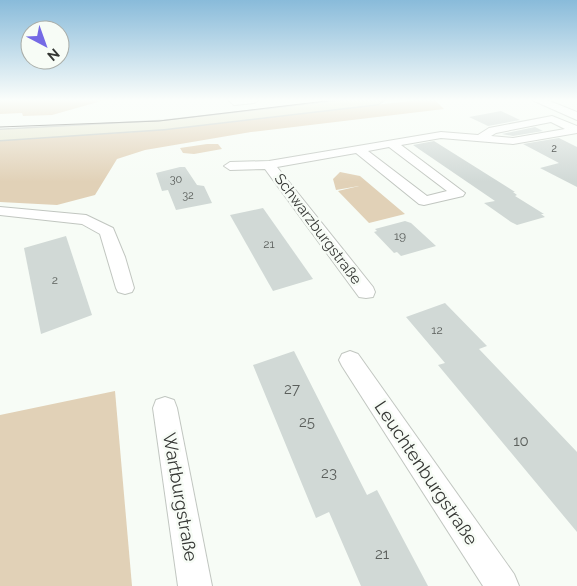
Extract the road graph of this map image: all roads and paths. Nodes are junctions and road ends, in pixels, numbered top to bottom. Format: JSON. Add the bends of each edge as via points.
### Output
{"nodes":[{"id":1,"x":126,"y":127,"type":"edge"},
{"id":2,"x":576,"y":130,"type":"edge"},
{"id":3,"x":0,"y":135,"type":"edge"},
{"id":4,"x":392,"y":144,"type":"junction"},
{"id":5,"x":359,"y":150,"type":"junction"},
{"id":6,"x":269,"y":165,"type":"junction"},
{"id":7,"x":230,"y":166,"type":"dead end"},
{"id":8,"x":0,"y":211,"type":"edge"},
{"id":9,"x":125,"y":288,"type":"dead end"},
{"id":10,"x":366,"y":292,"type":"dead end"},
{"id":11,"x":350,"y":360,"type":"dead end"},
{"id":12,"x":165,"y":408,"type":"dead end"},
{"id":13,"x":195,"y":586,"type":"edge"},
{"id":14,"x":502,"y":586,"type":"edge"}],
"edges":[{"from":1,"to":3,"type":"main road"},
{"from":2,"to":4,"type":"street","name":"Schwarzburgstraße","via":[[513,141],[441,135]]},
{"from":4,"to":5,"type":"street","name":"Schwarzburgstraße"},
{"from":4,"to":5,"type":"street","via":[[458,193],[424,201]]},
{"from":5,"to":6,"type":"street","name":"Schwarzburgstraße"},
{"from":6,"to":7,"type":"street","name":"Schwarzburgstraße"},
{"from":6,"to":10,"type":"street","name":"Schwarzburgstraße"},
{"from":8,"to":9,"type":"street","via":[[86,220],[106,231]]},
{"from":11,"to":14,"type":"street","name":"Leuchtenburgstraße"},
{"from":12,"to":13,"type":"street","name":"Wartburgstraße"}]}
